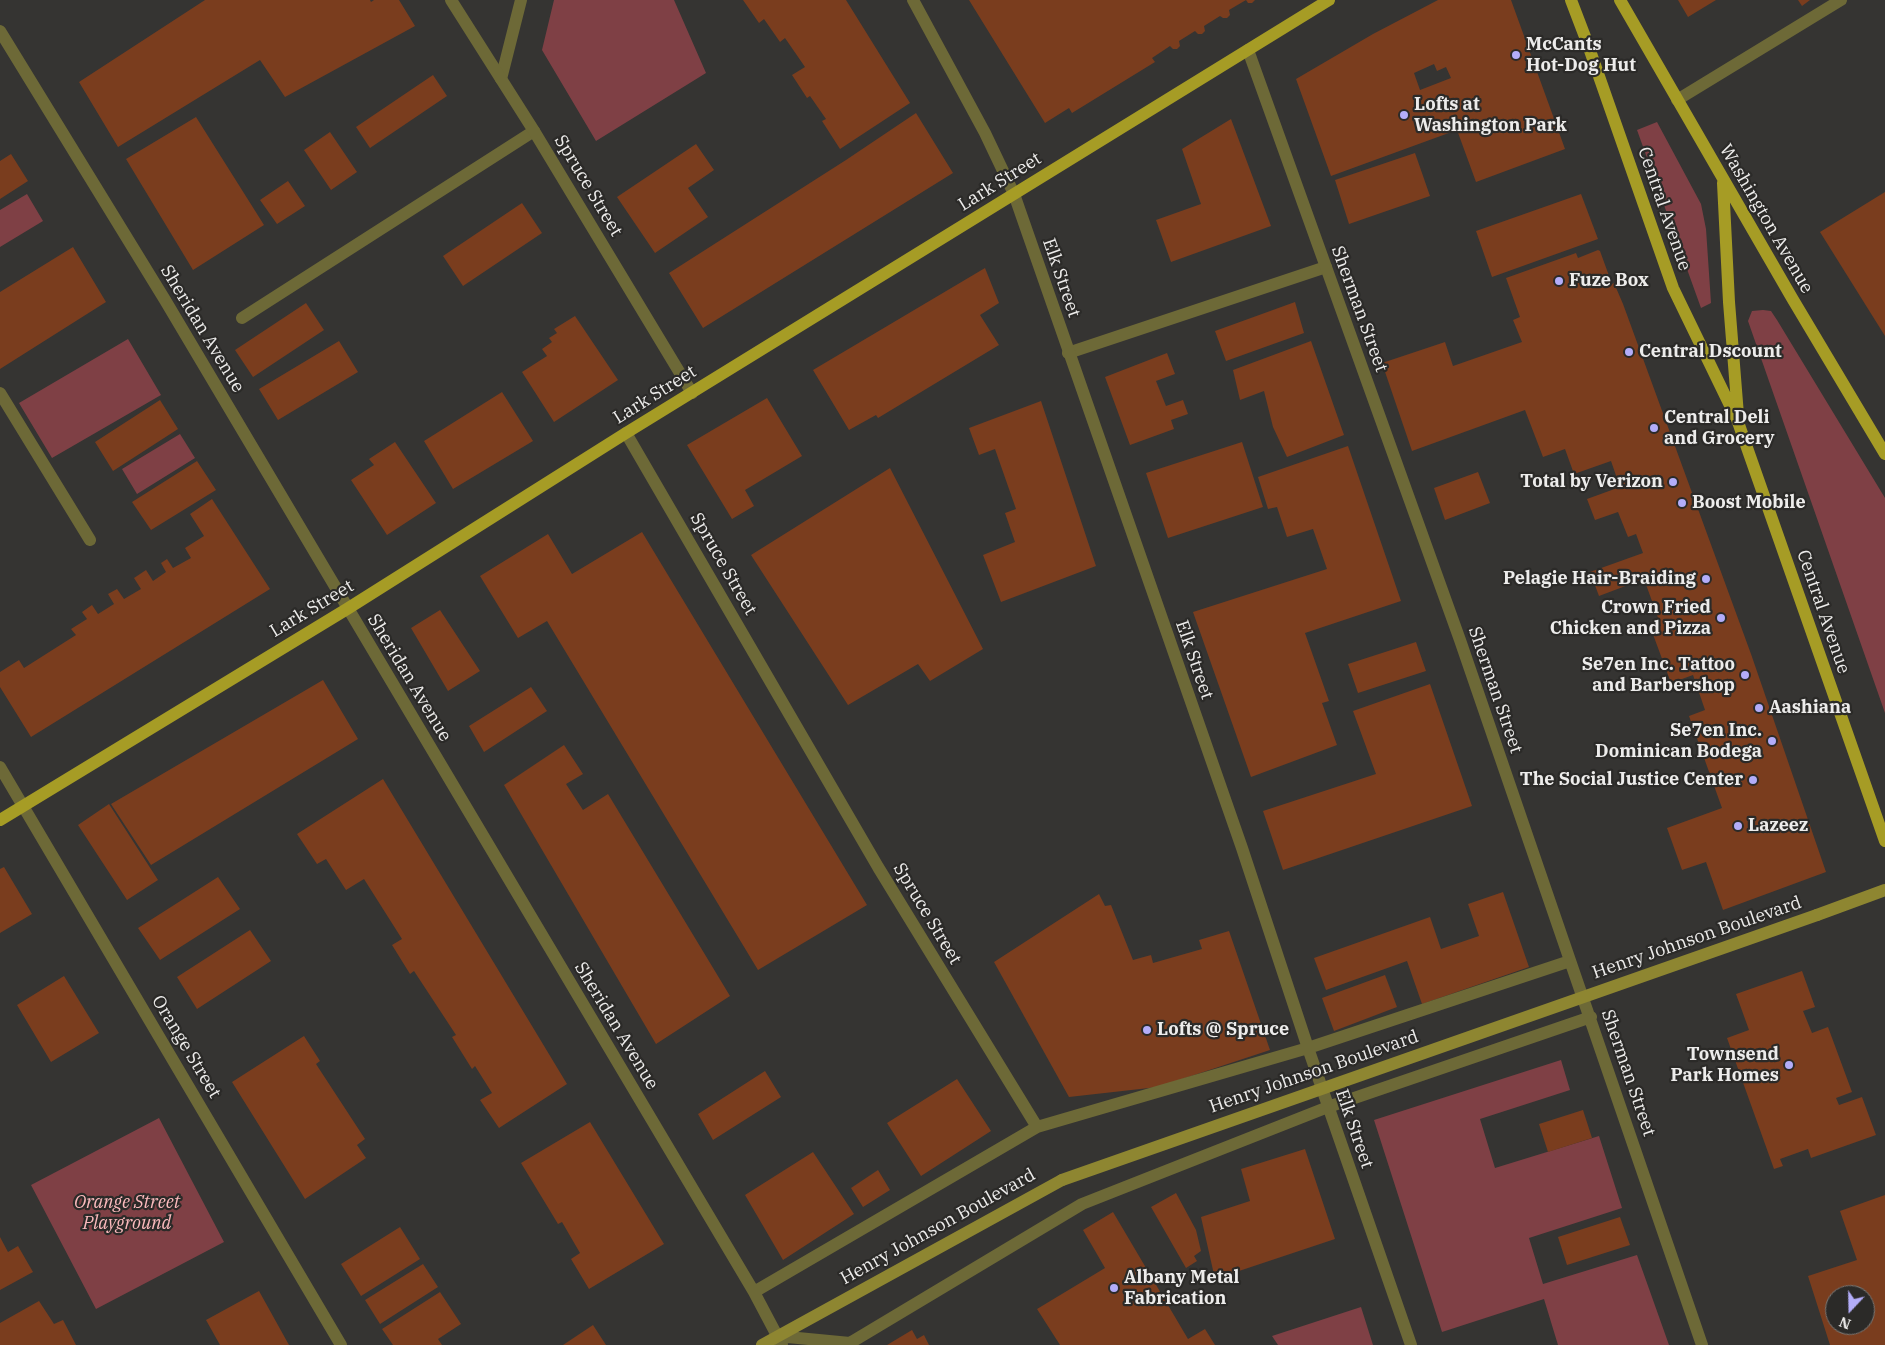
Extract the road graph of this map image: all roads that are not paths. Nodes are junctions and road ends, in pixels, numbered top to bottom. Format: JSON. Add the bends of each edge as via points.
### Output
{"nodes":[{"id":1,"x":451,"y":0,"type":"edge"},
{"id":2,"x":521,"y":0,"type":"edge"},
{"id":3,"x":914,"y":0,"type":"edge"},
{"id":4,"x":1329,"y":0,"type":"edge"},
{"id":5,"x":1571,"y":0,"type":"edge"},
{"id":6,"x":1620,"y":0,"type":"edge"},
{"id":7,"x":1841,"y":0,"type":"edge"},
{"id":8,"x":461,"y":6,"type":"edge"},
{"id":9,"x":0,"y":31,"type":"edge"},
{"id":10,"x":1248,"y":50,"type":"junction"},
{"id":11,"x":501,"y":79,"type":"junction"},
{"id":12,"x":1677,"y":100,"type":"junction"},
{"id":13,"x":534,"y":130,"type":"junction"},
{"id":14,"x":1723,"y":180,"type":"junction"},
{"id":15,"x":1014,"y":194,"type":"junction"},
{"id":16,"x":1326,"y":267,"type":"junction"},
{"id":17,"x":242,"y":318,"type":"dead end"},
{"id":18,"x":1068,"y":353,"type":"junction"},
{"id":19,"x":0,"y":393,"type":"edge"},
{"id":20,"x":692,"y":393,"type":"junction"},
{"id":21,"x":1738,"y":422,"type":"junction"},
{"id":22,"x":626,"y":433,"type":"junction"},
{"id":23,"x":1885,"y":454,"type":"edge"},
{"id":24,"x":90,"y":540,"type":"dead end"},
{"id":25,"x":347,"y":609,"type":"junction"},
{"id":26,"x":0,"y":767,"type":"edge"},
{"id":27,"x":23,"y":806,"type":"junction"},
{"id":28,"x":0,"y":820,"type":"edge"},
{"id":29,"x":1885,"y":841,"type":"edge"},
{"id":30,"x":1885,"y":890,"type":"edge"},
{"id":31,"x":1570,"y":961,"type":"junction"},
{"id":32,"x":1590,"y":1017,"type":"junction"},
{"id":33,"x":1308,"y":1048,"type":"junction"},
{"id":34,"x":1328,"y":1107,"type":"junction"},
{"id":35,"x":1037,"y":1127,"type":"junction"},
{"id":36,"x":754,"y":1292,"type":"junction"},
{"id":37,"x":780,"y":1340,"type":"edge"},
{"id":38,"x":341,"y":1345,"type":"edge"},
{"id":39,"x":762,"y":1345,"type":"edge"},
{"id":40,"x":1411,"y":1345,"type":"edge"},
{"id":41,"x":1702,"y":1345,"type":"edge"}],
"edges":[{"from":1,"to":8,"type":"street","name":"Spruce Street"},
{"from":2,"to":11,"type":"street"},
{"from":3,"to":15,"type":"street","name":"Elk Street"},
{"from":4,"to":10,"type":"main road","name":"Lark Street"},
{"from":5,"to":21,"type":"main road","name":"Central Avenue","via":[[1673,288]]},
{"from":6,"to":12,"type":"main road","name":"Washington Avenue"},
{"from":7,"to":12,"type":"street"},
{"from":8,"to":11,"type":"street","name":"Spruce Street"},
{"from":9,"to":25,"type":"street","name":"Sheridan Avenue","via":[[165,300]]},
{"from":10,"to":15,"type":"main road","name":"Lark Street"},
{"from":10,"to":16,"type":"street","name":"Sherman Street"},
{"from":11,"to":13,"type":"street","name":"Spruce Street"},
{"from":12,"to":14,"type":"main road","name":"Washington Avenue"},
{"from":13,"to":17,"type":"street"},
{"from":13,"to":20,"type":"street","name":"Spruce Street"},
{"from":14,"to":21,"type":"main road","name":"Central Avenue"},
{"from":14,"to":23,"type":"main road","name":"Washington Avenue"},
{"from":15,"to":18,"type":"street","name":"Elk Street"},
{"from":15,"to":20,"type":"main road","name":"Lark Street"},
{"from":16,"to":18,"type":"street"},
{"from":16,"to":31,"type":"street","name":"Sherman Street","via":[[1460,640]]},
{"from":18,"to":33,"type":"street","name":"Elk Street","via":[[1242,848]]},
{"from":19,"to":24,"type":"street"},
{"from":20,"to":22,"type":"main road","name":"Lark Street"},
{"from":21,"to":29,"type":"main road","name":"Central Avenue"},
{"from":22,"to":25,"type":"main road","name":"Lark Street"},
{"from":22,"to":35,"type":"street","name":"Spruce Street","via":[[878,867]]},
{"from":25,"to":27,"type":"main road","name":"Lark Street"},
{"from":25,"to":36,"type":"street","name":"Sheridan Avenue"},
{"from":26,"to":27,"type":"street","name":"Orange Street"},
{"from":27,"to":28,"type":"main road","name":"Lark Street"},
{"from":27,"to":38,"type":"street","name":"Orange Street"},
{"from":30,"to":37,"type":"main road","name":"Henry Johnson Boulevard","bridge":true,"via":[[1062,1180]]},
{"from":31,"to":32,"type":"street","name":"Sherman Street"},
{"from":31,"to":33,"type":"street","name":"Henry Johnson Boulevard"},
{"from":32,"to":34,"type":"street"},
{"from":32,"to":41,"type":"street","name":"Sherman Street"},
{"from":33,"to":34,"type":"street","name":"Elk Street"},
{"from":33,"to":35,"type":"street","name":"Henry Johnson Boulevard"},
{"from":34,"to":37,"type":"street","via":[[1082,1204],[850,1343]]},
{"from":34,"to":40,"type":"street","name":"Elk Street"},
{"from":35,"to":36,"type":"street"},
{"from":36,"to":37,"type":"street","name":"Sheridan Avenue"},
{"from":37,"to":39,"type":"main road","name":"Henry Johnson Boulevard"}]}
